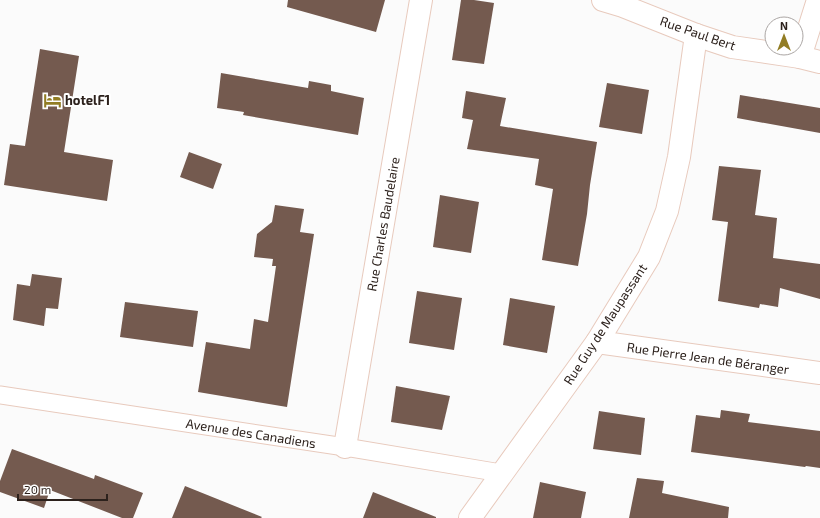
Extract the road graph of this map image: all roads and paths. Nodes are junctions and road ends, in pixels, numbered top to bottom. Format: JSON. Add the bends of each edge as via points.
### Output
{"nodes":[{"id":1,"x":421,"y":0,"type":"edge"},
{"id":2,"x":602,"y":0,"type":"edge"},
{"id":3,"x":818,"y":0,"type":"edge"},
{"id":4,"x":696,"y":35,"type":"junction"},
{"id":5,"x":810,"y":59,"type":"edge"},
{"id":6,"x":596,"y":342,"type":"junction"},
{"id":7,"x":820,"y":373,"type":"edge"},
{"id":8,"x":0,"y":395,"type":"edge"},
{"id":9,"x":345,"y":447,"type":"junction"},
{"id":10,"x":501,"y":473,"type":"junction"},
{"id":11,"x":470,"y":518,"type":"edge"}],
"edges":[{"from":1,"to":9,"type":"street","name":"Rue Charles Baudelaire"},
{"from":2,"to":4,"type":"street","name":"Rue Paul Bert","via":[[624,6]]},
{"from":3,"to":5,"type":"street"},
{"from":4,"to":5,"type":"street","name":"Rue Paul Bert","via":[[732,47]]},
{"from":4,"to":6,"type":"street","name":"Rue Guy de Maupassant","via":[[679,157],[667,211],[649,257]]},
{"from":6,"to":7,"type":"street","name":"Rue Pierre Jean de Béranger"},
{"from":6,"to":10,"type":"street","name":"Rue Guy de Maupassant"},
{"from":8,"to":9,"type":"lane","name":"Avenue des Canadiens"},
{"from":9,"to":10,"type":"lane","name":"Avenue des Canadiens"},
{"from":10,"to":11,"type":"street","name":"Rue Guy de Maupassant"}]}
